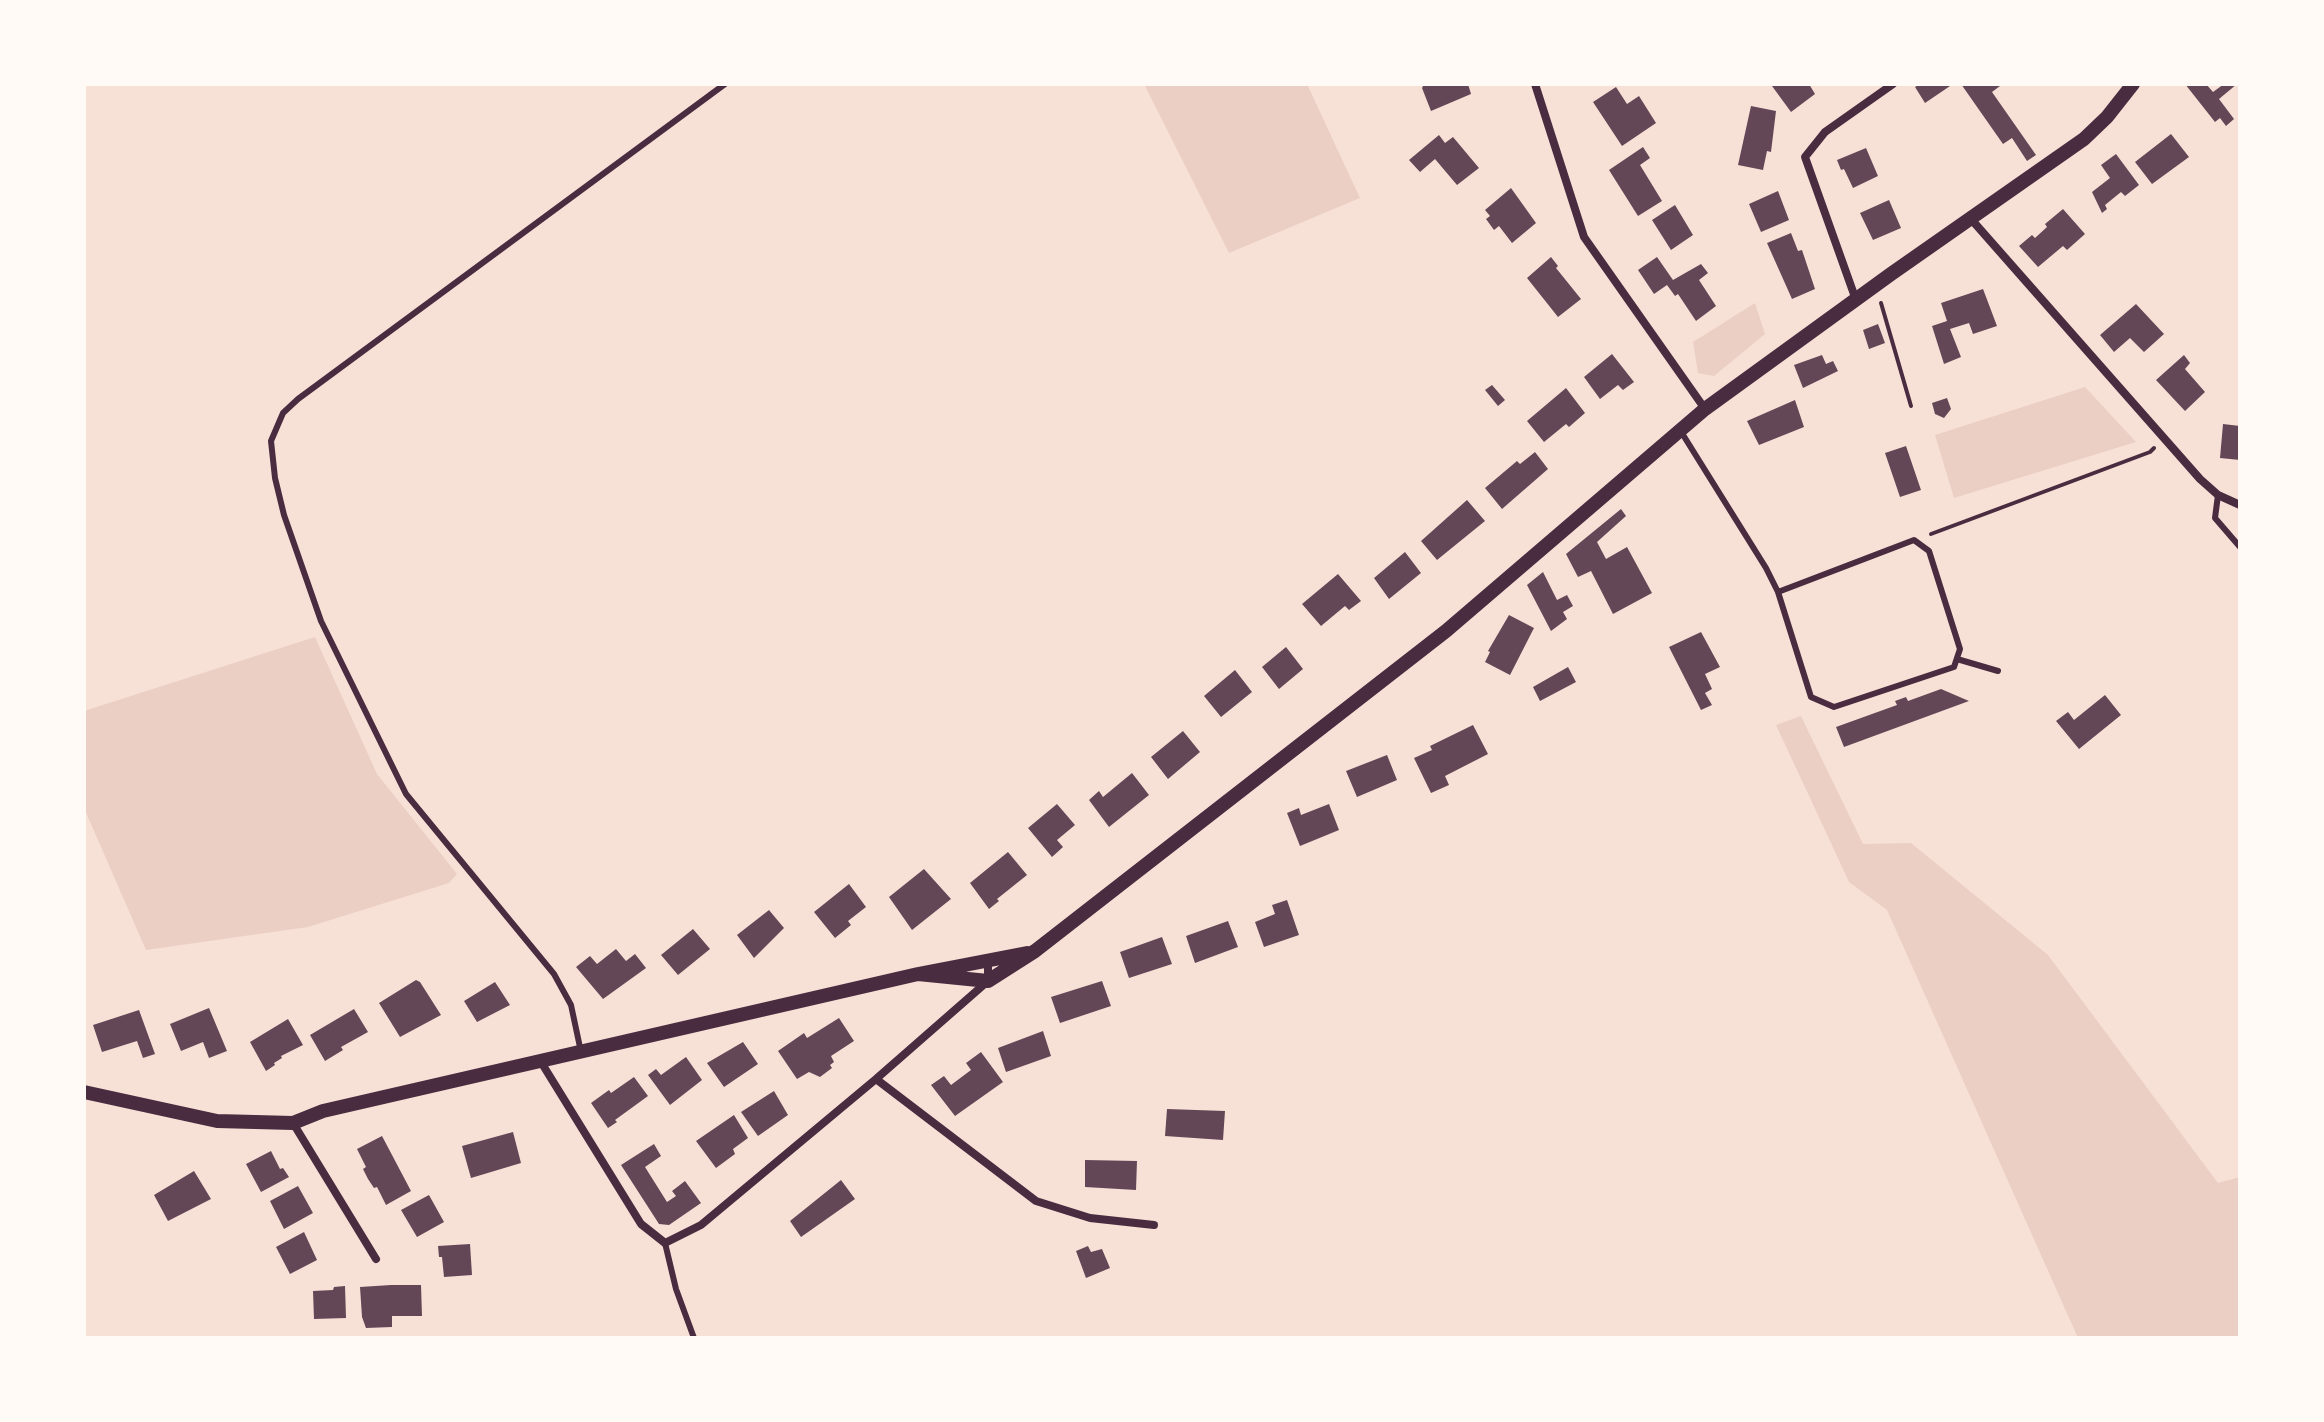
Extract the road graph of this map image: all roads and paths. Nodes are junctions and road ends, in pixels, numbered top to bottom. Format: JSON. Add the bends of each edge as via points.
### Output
{"nodes":[{"id":1,"x":725,"y":84,"type":"edge"},
{"id":2,"x":1535,"y":84,"type":"edge"},
{"id":3,"x":1893,"y":84,"type":"edge"},
{"id":4,"x":2133,"y":84,"type":"edge"},
{"id":5,"x":1971,"y":219,"type":"junction"},
{"id":6,"x":1876,"y":286,"type":"junction"},
{"id":7,"x":1856,"y":300,"type":"junction"},
{"id":8,"x":1911,"y":406,"type":"dead end"},
{"id":9,"x":1705,"y":409,"type":"junction"},
{"id":10,"x":1680,"y":430,"type":"junction"},
{"id":11,"x":2166,"y":438,"type":"junction"},
{"id":12,"x":2218,"y":495,"type":"junction"},
{"id":13,"x":2240,"y":505,"type":"edge"},
{"id":14,"x":1914,"y":540,"type":"junction"},
{"id":15,"x":2240,"y":547,"type":"edge"},
{"id":16,"x":1778,"y":592,"type":"junction"},
{"id":17,"x":1957,"y":659,"type":"junction"},
{"id":18,"x":1998,"y":671,"type":"dead end"},
{"id":19,"x":1035,"y":951,"type":"junction"},
{"id":20,"x":988,"y":960,"type":"junction"},
{"id":21,"x":918,"y":974,"type":"junction"},
{"id":22,"x":988,"y":981,"type":"junction"},
{"id":23,"x":581,"y":1052,"type":"junction"},
{"id":24,"x":541,"y":1062,"type":"junction"},
{"id":25,"x":876,"y":1079,"type":"junction"},
{"id":26,"x":84,"y":1092,"type":"edge"},
{"id":27,"x":293,"y":1123,"type":"junction"},
{"id":28,"x":1154,"y":1225,"type":"dead end"},
{"id":29,"x":665,"y":1243,"type":"junction"},
{"id":30,"x":376,"y":1259,"type":"dead end"},
{"id":31,"x":694,"y":1338,"type":"edge"}],
"edges":[{"from":1,"to":23,"type":"lane","via":[[298,399],[283,413],[271,441],[284,515],[321,621],[406,794],[554,974],[571,1005]]},
{"from":2,"to":9,"type":"street","via":[[1584,237]]},
{"from":3,"to":7,"type":"street","via":[[1825,132],[1805,157]]},
{"from":4,"to":5,"type":"street","via":[[2084,139]]},
{"from":5,"to":6,"type":"street"},
{"from":5,"to":11,"type":"street"},
{"from":6,"to":7,"type":"street"},
{"from":6,"to":8,"type":"path"},
{"from":7,"to":9,"type":"street"},
{"from":9,"to":10,"type":"street"},
{"from":10,"to":16,"type":"lane"},
{"from":10,"to":19,"type":"street","via":[[1446,631]]},
{"from":11,"to":12,"type":"street"},
{"from":11,"to":14,"type":"path","via":[[2150,452]]},
{"from":12,"to":13,"type":"street"},
{"from":12,"to":15,"type":"lane","via":[[2215,518]]},
{"from":14,"to":16,"type":"lane"},
{"from":14,"to":17,"type":"lane","via":[[1929,551],[1960,649]]},
{"from":16,"to":17,"type":"lane","via":[[1811,697],[1834,707],[1954,667]]},
{"from":17,"to":18,"type":"lane"},
{"from":19,"to":20,"type":"street"},
{"from":19,"to":22,"type":"street"},
{"from":20,"to":21,"type":"street"},
{"from":20,"to":22,"type":"street"},
{"from":21,"to":22,"type":"street"},
{"from":21,"to":23,"type":"street"},
{"from":22,"to":25,"type":"street"},
{"from":23,"to":24,"type":"street"},
{"from":24,"to":27,"type":"street","via":[[323,1111]]},
{"from":24,"to":29,"type":"street","via":[[641,1224]]},
{"from":25,"to":28,"type":"street","via":[[1036,1201],[1090,1218]]},
{"from":25,"to":29,"type":"street","via":[[701,1225]]},
{"from":26,"to":27,"type":"street","via":[[217,1121]]},
{"from":27,"to":30,"type":"street"},
{"from":29,"to":31,"type":"lane"}]}
